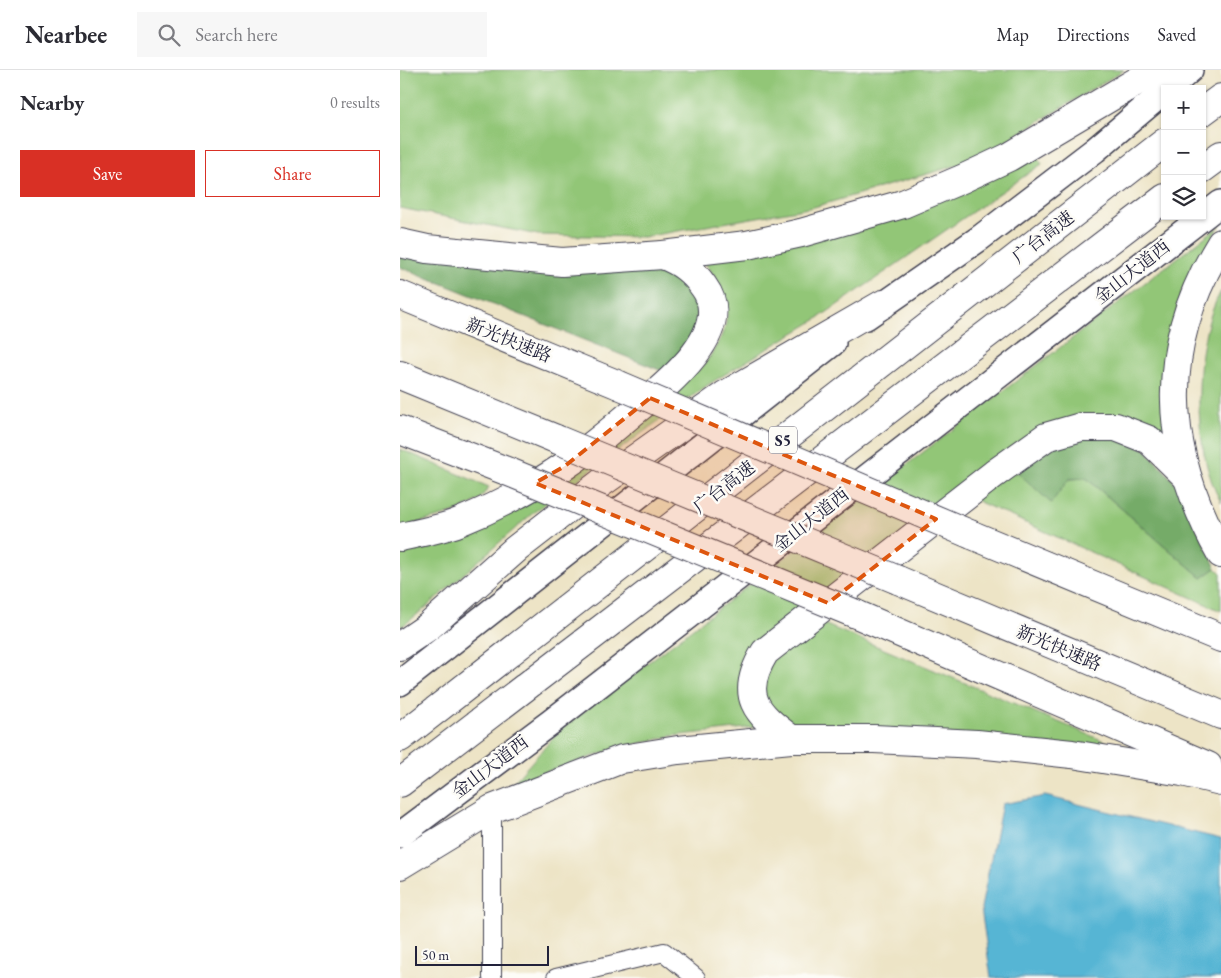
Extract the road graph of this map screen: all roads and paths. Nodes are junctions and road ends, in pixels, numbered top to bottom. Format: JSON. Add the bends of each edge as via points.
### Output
{"nodes":[{"id":1,"x":1156,"y":70,"type":"edge"},
{"id":2,"x":1190,"y":70,"type":"edge"},
{"id":3,"x":1172,"y":85,"type":"edge"},
{"id":4,"x":1161,"y":94,"type":"edge"},
{"id":5,"x":1221,"y":98,"type":"edge"},
{"id":6,"x":1206,"y":109,"type":"edge"},
{"id":7,"x":1161,"y":145,"type":"edge"},
{"id":8,"x":1221,"y":155,"type":"edge"},
{"id":9,"x":1206,"y":166,"type":"edge"},
{"id":10,"x":1161,"y":201,"type":"edge"},
{"id":11,"x":1221,"y":203,"type":"edge"},
{"id":12,"x":1221,"y":242,"type":"edge"},
{"id":13,"x":400,"y":243,"type":"edge"},
{"id":14,"x":663,"y":256,"type":"junction"},
{"id":15,"x":400,"y":295,"type":"edge"},
{"id":16,"x":883,"y":304,"type":"junction"},
{"id":17,"x":400,"y":375,"type":"edge"},
{"id":18,"x":401,"y":431,"type":"edge"},
{"id":19,"x":1187,"y":477,"type":"junction"},
{"id":20,"x":400,"y":537,"type":"edge"},
{"id":21,"x":1221,"y":554,"type":"edge"},
{"id":22,"x":1221,"y":638,"type":"edge"},
{"id":23,"x":400,"y":646,"type":"edge"},
{"id":24,"x":400,"y":683,"type":"edge"},
{"id":25,"x":1221,"y":715,"type":"edge"},
{"id":26,"x":400,"y":738,"type":"edge"},
{"id":27,"x":791,"y":739,"type":"junction"},
{"id":28,"x":1221,"y":771,"type":"edge"},
{"id":29,"x":1221,"y":781,"type":"edge"},
{"id":30,"x":400,"y":783,"type":"edge"},
{"id":31,"x":492,"y":809,"type":"junction"},
{"id":32,"x":400,"y":835,"type":"edge"},
{"id":33,"x":400,"y":865,"type":"edge"},
{"id":34,"x":492,"y":978,"type":"edge"},
{"id":35,"x":556,"y":978,"type":"edge"},
{"id":36,"x":696,"y":978,"type":"edge"}],
"edges":[{"from":1,"to":14,"type":"highway","via":[[1009,157],[903,204],[747,245]]},
{"from":2,"to":3,"type":"main road"},
{"from":4,"to":16,"type":"main road","via":[[1095,150],[988,232]]},
{"from":5,"to":6,"type":"highway"},
{"from":7,"to":26,"type":"highway","name":"广台高速","number":"S5"},
{"from":8,"to":9,"type":"highway"},
{"from":10,"to":30,"type":"highway","number":"S5"},
{"from":11,"to":32,"type":"main road","name":"金山大道西"},
{"from":12,"to":19,"type":"highway","via":[[1206,267],[1181,333],[1174,405]]},
{"from":13,"to":14,"type":"highway","via":[[427,249],[562,262]]},
{"from":14,"to":20,"type":"highway","via":[[680,262],[697,276],[707,290],[713,310],[709,329],[696,352],[672,380],[565,466],[458,522]]},
{"from":15,"to":22,"type":"highway","name":"新光快速路","bridge":true},
{"from":16,"to":23,"type":"highway","via":[[725,394],[601,483],[516,549],[428,627]]},
{"from":16,"to":24,"type":"main road"},
{"from":17,"to":25,"type":"highway","name":"新光快速路","bridge":true},
{"from":18,"to":28,"type":"highway","bridge":true,"via":[[856,614]]},
{"from":19,"to":21,"type":"highway","via":[[1204,524]]},
{"from":19,"to":27,"type":"highway","via":[[1149,440],[1116,427],[1081,427],[1046,437],[765,652],[755,669],[752,693],[758,712]]},
{"from":27,"to":29,"type":"highway","via":[[874,738],[986,745],[1072,754]]},
{"from":27,"to":31,"type":"highway","via":[[622,759]]},
{"from":31,"to":33,"type":"highway"},
{"from":31,"to":34,"type":"street"},
{"from":35,"to":36,"type":"street","via":[[664,952]]}]}
